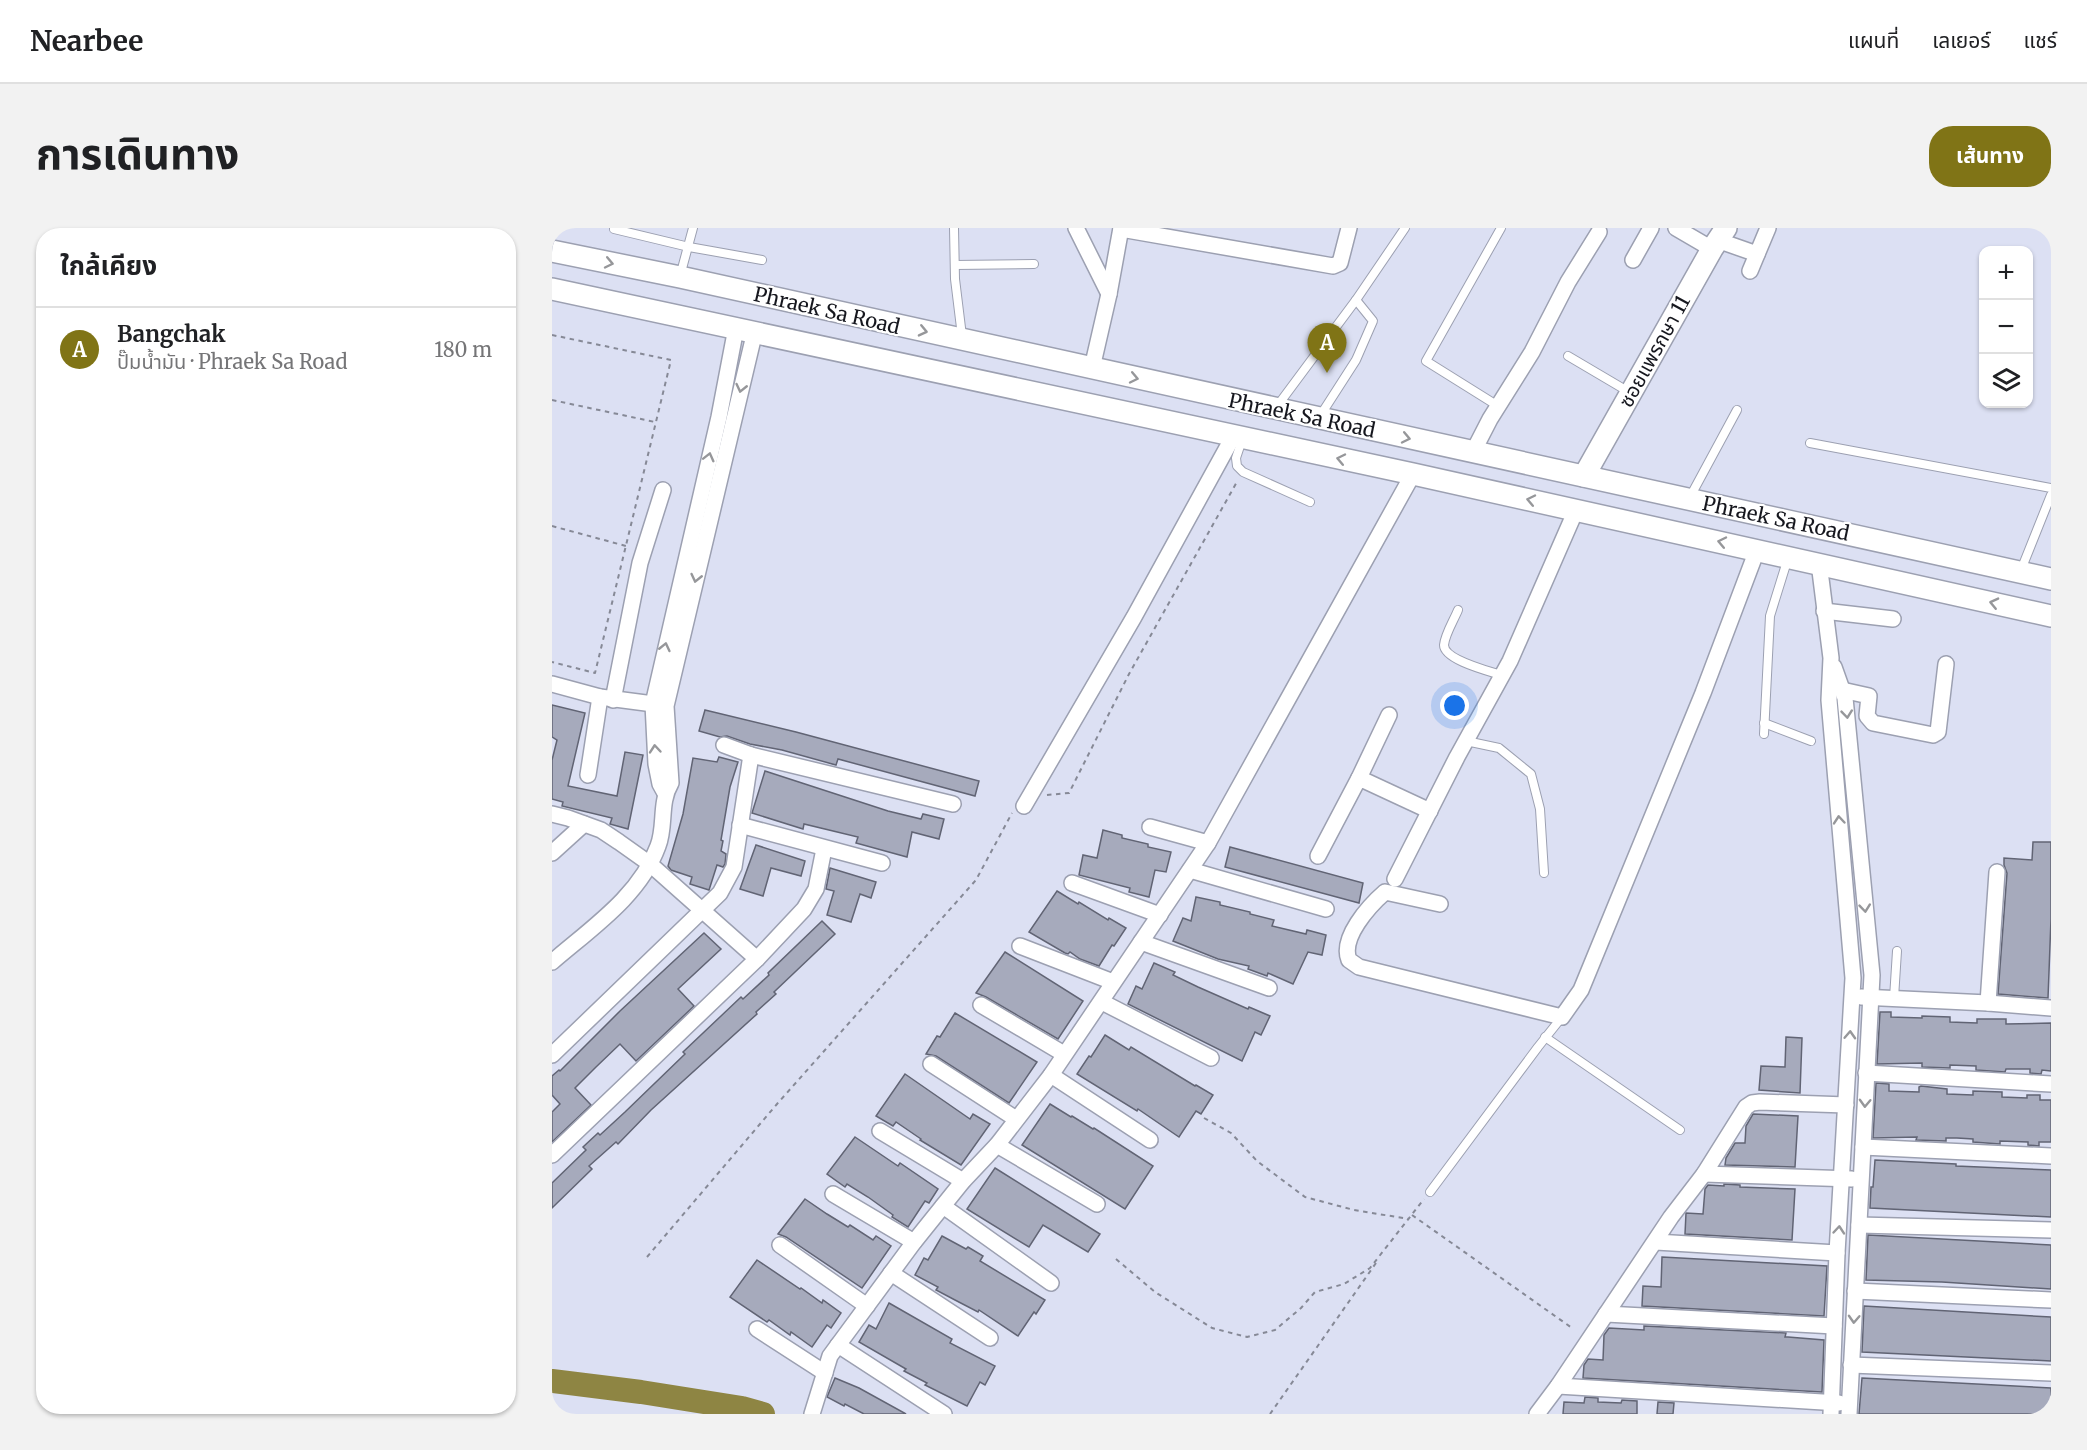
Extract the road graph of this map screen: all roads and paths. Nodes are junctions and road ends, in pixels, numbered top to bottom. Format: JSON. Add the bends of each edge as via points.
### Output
{"nodes":[{"id":1,"x":693,"y":228,"type":"edge"},
{"id":2,"x":954,"y":228,"type":"edge"},
{"id":3,"x":1076,"y":228,"type":"edge"},
{"id":4,"x":1349,"y":228,"type":"edge"},
{"id":5,"x":1405,"y":228,"type":"edge"},
{"id":6,"x":1501,"y":228,"type":"edge"},
{"id":7,"x":1651,"y":228,"type":"edge"},
{"id":8,"x":1676,"y":228,"type":"edge"},
{"id":9,"x":1768,"y":228,"type":"edge"},
{"id":10,"x":614,"y":229,"type":"edge"},
{"id":11,"x":1121,"y":229,"type":"edge"},
{"id":12,"x":1599,"y":232,"type":"dead end"},
{"id":13,"x":1718,"y":239,"type":"edge"},
{"id":14,"x":689,"y":247,"type":"junction"},
{"id":15,"x":552,"y":251,"type":"edge"},
{"id":16,"x":1757,"y":254,"type":"junction"},
{"id":17,"x":762,"y":260,"type":"dead end"},
{"id":18,"x":1632,"y":260,"type":"dead end"},
{"id":19,"x":1034,"y":264,"type":"dead end"},
{"id":20,"x":954,"y":265,"type":"junction"},
{"id":21,"x":1750,"y":271,"type":"dead end"},
{"id":22,"x":680,"y":277,"type":"junction"},
{"id":23,"x":552,"y":289,"type":"edge"},
{"id":24,"x":1109,"y":294,"type":"junction"},
{"id":25,"x":1356,"y":300,"type":"junction"},
{"id":26,"x":745,"y":329,"type":"junction"},
{"id":27,"x":552,"y":334,"type":"edge"},
{"id":28,"x":963,"y":340,"type":"junction"},
{"id":29,"x":1568,"y":356,"type":"dead end"},
{"id":30,"x":1092,"y":369,"type":"junction"},
{"id":31,"x":1631,"y":392,"type":"junction"},
{"id":32,"x":552,"y":400,"type":"edge"},
{"id":33,"x":1498,"y":406,"type":"junction"},
{"id":34,"x":1275,"y":409,"type":"junction"},
{"id":35,"x":1737,"y":410,"type":"dead end"},
{"id":36,"x":1319,"y":418,"type":"junction"},
{"id":37,"x":656,"y":422,"type":"junction"},
{"id":38,"x":1238,"y":436,"type":"junction"},
{"id":39,"x":1810,"y":443,"type":"dead end"},
{"id":40,"x":1473,"y":452,"type":"junction"},
{"id":41,"x":1242,"y":472,"type":"junction"},
{"id":42,"x":1413,"y":474,"type":"junction"},
{"id":43,"x":1584,"y":476,"type":"junction"},
{"id":44,"x":2051,"y":488,"type":"edge"},
{"id":45,"x":663,"y":490,"type":"dead end"},
{"id":46,"x":2051,"y":495,"type":"edge"},
{"id":47,"x":1689,"y":499,"type":"junction"},
{"id":48,"x":1310,"y":502,"type":"dead end"},
{"id":49,"x":1576,"y":510,"type":"junction"},
{"id":50,"x":552,"y":526,"type":"edge"},
{"id":51,"x":626,"y":546,"type":"junction"},
{"id":52,"x":1756,"y":550,"type":"junction"},
{"id":53,"x":1788,"y":557,"type":"junction"},
{"id":54,"x":1819,"y":563,"type":"junction"},
{"id":55,"x":2020,"y":572,"type":"junction"},
{"id":56,"x":2051,"y":579,"type":"edge"},
{"id":57,"x":1458,"y":610,"type":"dead end"},
{"id":58,"x":1824,"y":611,"type":"junction"},
{"id":59,"x":2051,"y":616,"type":"edge"},
{"id":60,"x":1893,"y":619,"type":"dead end"},
{"id":61,"x":1831,"y":658,"type":"junction"},
{"id":62,"x":552,"y":662,"type":"edge"},
{"id":63,"x":1946,"y":664,"type":"dead end"},
{"id":64,"x":1502,"y":675,"type":"junction"},
{"id":65,"x":552,"y":684,"type":"edge"},
{"id":66,"x":1842,"y":690,"type":"junction"},
{"id":67,"x":606,"y":698,"type":"junction"},
{"id":68,"x":659,"y":705,"type":"junction"},
{"id":69,"x":1389,"y":715,"type":"dead end"},
{"id":70,"x":1764,"y":723,"type":"junction"},
{"id":71,"x":1764,"y":734,"type":"dead end"},
{"id":72,"x":1466,"y":741,"type":"junction"},
{"id":73,"x":1811,"y":741,"type":"dead end"},
{"id":74,"x":724,"y":745,"type":"dead end"},
{"id":75,"x":750,"y":755,"type":"junction"},
{"id":76,"x":588,"y":774,"type":"dead end"},
{"id":77,"x":1359,"y":778,"type":"junction"},
{"id":78,"x":1040,"y":795,"type":"dead end"},
{"id":79,"x":953,"y":804,"type":"dead end"},
{"id":80,"x":1020,"y":807,"type":"joint"},
{"id":81,"x":1430,"y":811,"type":"junction"},
{"id":82,"x":552,"y":814,"type":"edge"},
{"id":83,"x":584,"y":824,"type":"junction"},
{"id":84,"x":740,"y":825,"type":"junction"},
{"id":85,"x":1150,"y":827,"type":"dead end"},
{"id":86,"x":1208,"y":843,"type":"junction"},
{"id":87,"x":824,"y":849,"type":"junction"},
{"id":88,"x":1860,"y":851,"type":"junction"},
{"id":89,"x":552,"y":853,"type":"edge"},
{"id":90,"x":1842,"y":853,"type":"junction"},
{"id":91,"x":1318,"y":856,"type":"dead end"},
{"id":92,"x":882,"y":863,"type":"dead end"},
{"id":93,"x":650,"y":864,"type":"junction"},
{"id":94,"x":1190,"y":870,"type":"junction"},
{"id":95,"x":1997,"y":872,"type":"dead end"},
{"id":96,"x":1544,"y":873,"type":"dead end"},
{"id":97,"x":1395,"y":879,"type":"dead end"},
{"id":98,"x":1072,"y":883,"type":"dead end"},
{"id":99,"x":1440,"y":903,"type":"dead end"},
{"id":100,"x":1326,"y":909,"type":"dead end"},
{"id":101,"x":702,"y":910,"type":"junction"},
{"id":102,"x":1160,"y":915,"type":"junction"},
{"id":103,"x":1141,"y":942,"type":"junction"},
{"id":104,"x":1020,"y":946,"type":"dead end"},
{"id":105,"x":1897,"y":951,"type":"dead end"},
{"id":106,"x":757,"y":959,"type":"junction"},
{"id":107,"x":552,"y":962,"type":"edge"},
{"id":108,"x":1113,"y":982,"type":"junction"},
{"id":109,"x":1269,"y":988,"type":"dead end"},
{"id":110,"x":1852,"y":996,"type":"junction"},
{"id":111,"x":1871,"y":998,"type":"junction"},
{"id":112,"x":1894,"y":998,"type":"junction"},
{"id":113,"x":1102,"y":1002,"type":"junction"},
{"id":114,"x":1988,"y":1003,"type":"junction"},
{"id":115,"x":981,"y":1005,"type":"dead end"},
{"id":116,"x":2051,"y":1008,"type":"edge"},
{"id":117,"x":1562,"y":1017,"type":"junction"},
{"id":118,"x":1545,"y":1037,"type":"junction"},
{"id":119,"x":1064,"y":1054,"type":"junction"},
{"id":120,"x":552,"y":1055,"type":"edge"},
{"id":121,"x":1211,"y":1058,"type":"dead end"},
{"id":122,"x":931,"y":1064,"type":"dead end"},
{"id":123,"x":1866,"y":1073,"type":"junction"},
{"id":124,"x":1051,"y":1075,"type":"junction"},
{"id":125,"x":2051,"y":1084,"type":"edge"},
{"id":126,"x":1846,"y":1105,"type":"junction"},
{"id":127,"x":1204,"y":1118,"type":"dead end"},
{"id":128,"x":1016,"y":1119,"type":"junction"},
{"id":129,"x":1680,"y":1130,"type":"dead end"},
{"id":130,"x":880,"y":1131,"type":"dead end"},
{"id":131,"x":1150,"y":1140,"type":"dead end"},
{"id":132,"x":997,"y":1145,"type":"junction"},
{"id":133,"x":1863,"y":1147,"type":"junction"},
{"id":134,"x":552,"y":1155,"type":"edge"},
{"id":135,"x":2051,"y":1156,"type":"edge"},
{"id":136,"x":1704,"y":1174,"type":"junction"},
{"id":137,"x":1842,"y":1178,"type":"junction"},
{"id":138,"x":1861,"y":1179,"type":"junction"},
{"id":139,"x":963,"y":1181,"type":"junction"},
{"id":140,"x":1430,"y":1192,"type":"joint"},
{"id":141,"x":833,"y":1194,"type":"dead end"},
{"id":142,"x":1097,"y":1204,"type":"dead end"},
{"id":143,"x":944,"y":1206,"type":"junction"},
{"id":144,"x":1412,"y":1215,"type":"junction"},
{"id":145,"x":1409,"y":1219,"type":"junction"},
{"id":146,"x":1859,"y":1225,"type":"junction"},
{"id":147,"x":2051,"y":1230,"type":"edge"},
{"id":148,"x":1392,"y":1241,"type":"junction"},
{"id":149,"x":914,"y":1242,"type":"junction"},
{"id":150,"x":1656,"y":1242,"type":"junction"},
{"id":151,"x":780,"y":1245,"type":"dead end"},
{"id":152,"x":1837,"y":1253,"type":"junction"},
{"id":153,"x":647,"y":1257,"type":"dead end"},
{"id":154,"x":1116,"y":1259,"type":"dead end"},
{"id":155,"x":891,"y":1273,"type":"junction"},
{"id":156,"x":1051,"y":1283,"type":"dead end"},
{"id":157,"x":1855,"y":1291,"type":"junction"},
{"id":158,"x":2051,"y":1300,"type":"edge"},
{"id":159,"x":867,"y":1306,"type":"junction"},
{"id":160,"x":1606,"y":1314,"type":"junction"},
{"id":161,"x":1834,"y":1326,"type":"junction"},
{"id":162,"x":1572,"y":1328,"type":"dead end"},
{"id":163,"x":757,"y":1329,"type":"dead end"},
{"id":164,"x":990,"y":1338,"type":"dead end"},
{"id":165,"x":838,"y":1345,"type":"junction"},
{"id":166,"x":1851,"y":1365,"type":"junction"},
{"id":167,"x":2051,"y":1373,"type":"edge"},
{"id":168,"x":825,"y":1374,"type":"junction"},
{"id":169,"x":1558,"y":1386,"type":"junction"},
{"id":170,"x":1831,"y":1409,"type":"edge"},
{"id":171,"x":1849,"y":1409,"type":"edge"},
{"id":172,"x":813,"y":1410,"type":"edge"},
{"id":173,"x":944,"y":1414,"type":"edge"},
{"id":174,"x":1270,"y":1414,"type":"edge"},
{"id":175,"x":1537,"y":1414,"type":"edge"}],
"edges":[{"from":1,"to":14,"type":"lane"},
{"from":2,"to":20,"type":"lane"},
{"from":3,"to":24,"type":"street"},
{"from":4,"to":11,"type":"street","via":[[1340,263],[1333,266]]},
{"from":5,"to":25,"type":"lane"},
{"from":6,"to":33,"type":"lane","via":[[1426,361]]},
{"from":7,"to":18,"type":"street"},
{"from":8,"to":13,"type":"street"},
{"from":9,"to":16,"type":"street"},
{"from":10,"to":14,"type":"lane"},
{"from":11,"to":24,"type":"street"},
{"from":12,"to":33,"type":"street"},
{"from":13,"to":16,"type":"street"},
{"from":13,"to":31,"type":"main road","name":"ซอยแพรกษา 11"},
{"from":14,"to":17,"type":"lane"},
{"from":14,"to":22,"type":"lane"},
{"from":15,"to":22,"type":"main road","name":"Phraek Sa Road","one_way":true},
{"from":16,"to":21,"type":"street"},
{"from":19,"to":20,"type":"lane"},
{"from":20,"to":28,"type":"lane"},
{"from":22,"to":28,"type":"main road","name":"Phraek Sa Road","one_way":true},
{"from":23,"to":26,"type":"main road","name":"Phraek Sa Road"},
{"from":24,"to":30,"type":"street"},
{"from":25,"to":34,"type":"lane"},
{"from":25,"to":36,"type":"lane","via":[[1373,321],[1356,360]]},
{"from":26,"to":38,"type":"main road","name":"Phraek Sa Road"},
{"from":26,"to":68,"type":"street"},
{"from":27,"to":37,"type":"path","via":[[671,360]]},
{"from":28,"to":30,"type":"main road","name":"Phraek Sa Road"},
{"from":29,"to":31,"type":"lane"},
{"from":30,"to":34,"type":"main road","name":"Phraek Sa Road","one_way":true},
{"from":31,"to":43,"type":"main road","name":"ซอยแพรกษา 11"},
{"from":32,"to":37,"type":"path"},
{"from":33,"to":40,"type":"street"},
{"from":34,"to":36,"type":"main road","name":"Phraek Sa Road"},
{"from":35,"to":47,"type":"lane"},
{"from":36,"to":40,"type":"main road","name":"Phraek Sa Road","one_way":true},
{"from":37,"to":51,"type":"path"},
{"from":38,"to":41,"type":"lane","via":[[1236,458]]},
{"from":42,"to":38,"type":"main road","name":"Phraek Sa Road","one_way":true},
{"from":38,"to":80,"type":"street"},
{"from":39,"to":44,"type":"lane"},
{"from":40,"to":43,"type":"main road","name":"Phraek Sa Road"},
{"from":41,"to":48,"type":"lane"},
{"from":41,"to":78,"type":"path","via":[[1129,674],[1069,793]]},
{"from":49,"to":42,"type":"main road","name":"Phraek Sa Road","one_way":true},
{"from":42,"to":86,"type":"street"},
{"from":43,"to":47,"type":"main road","name":"Phraek Sa Road"},
{"from":45,"to":67,"type":"street"},
{"from":46,"to":55,"type":"lane"},
{"from":47,"to":55,"type":"main road","name":"Phraek Sa Road"},
{"from":52,"to":49,"type":"main road","name":"Phraek Sa Road","one_way":true},
{"from":49,"to":64,"type":"street"},
{"from":50,"to":51,"type":"path"},
{"from":51,"to":62,"type":"path","via":[[595,673]]},
{"from":52,"to":53,"type":"main road","name":"Phraek Sa Road"},
{"from":52,"to":117,"type":"street","via":[[1690,725],[1581,990]]},
{"from":53,"to":54,"type":"main road","name":"Phraek Sa Road"},
{"from":53,"to":70,"type":"lane","via":[[1770,616]]},
{"from":54,"to":58,"type":"street"},
{"from":59,"to":54,"type":"main road","name":"Phraek Sa Road","one_way":true},
{"from":55,"to":56,"type":"main road","name":"Phraek Sa Road"},
{"from":57,"to":64,"type":"lane","via":[[1444,643],[1445,651],[1452,658]]},
{"from":58,"to":60,"type":"street"},
{"from":58,"to":61,"type":"street"},
{"from":61,"to":66,"type":"street"},
{"from":90,"to":61,"type":"street","one_way":true,"via":[[1829,700]]},
{"from":63,"to":66,"type":"street","via":[[1938,732],[1933,735],[1873,723],[1867,716],[1869,696]]},
{"from":64,"to":72,"type":"street"},
{"from":65,"to":67,"type":"street"},
{"from":66,"to":88,"type":"street","one_way":true},
{"from":67,"to":68,"type":"street"},
{"from":67,"to":76,"type":"street"},
{"from":68,"to":93,"type":"street","via":[[656,764],[665,793],[659,845]]},
{"from":69,"to":77,"type":"street"},
{"from":70,"to":71,"type":"lane"},
{"from":70,"to":73,"type":"lane"},
{"from":72,"to":81,"type":"street"},
{"from":72,"to":96,"type":"lane","via":[[1499,748],[1531,774],[1540,809]]},
{"from":74,"to":75,"type":"street"},
{"from":75,"to":79,"type":"street"},
{"from":75,"to":84,"type":"street"},
{"from":77,"to":81,"type":"street"},
{"from":77,"to":91,"type":"street"},
{"from":80,"to":153,"type":"path","via":[[976,880]]},
{"from":81,"to":97,"type":"street"},
{"from":82,"to":83,"type":"street"},
{"from":83,"to":89,"type":"street"},
{"from":83,"to":93,"type":"street","via":[[601,830]]},
{"from":84,"to":87,"type":"street"},
{"from":84,"to":101,"type":"street","via":[[734,867],[720,893]]},
{"from":85,"to":86,"type":"street"},
{"from":86,"to":94,"type":"street"},
{"from":87,"to":92,"type":"street"},
{"from":87,"to":106,"type":"street","via":[[816,889],[804,909]]},
{"from":88,"to":90,"type":"street"},
{"from":88,"to":111,"type":"street","one_way":true},
{"from":90,"to":110,"type":"street"},
{"from":93,"to":101,"type":"street"},
{"from":93,"to":107,"type":"street","via":[[630,892]]},
{"from":94,"to":100,"type":"street"},
{"from":94,"to":102,"type":"street"},
{"from":95,"to":114,"type":"street"},
{"from":98,"to":102,"type":"street"},
{"from":99,"to":117,"type":"street","via":[[1385,892],[1351,934],[1349,960],[1359,967]]},
{"from":101,"to":106,"type":"street"},
{"from":101,"to":120,"type":"street"},
{"from":102,"to":103,"type":"street"},
{"from":103,"to":108,"type":"street"},
{"from":103,"to":109,"type":"street"},
{"from":104,"to":108,"type":"street"},
{"from":105,"to":112,"type":"lane"},
{"from":106,"to":134,"type":"street"},
{"from":108,"to":113,"type":"street"},
{"from":110,"to":111,"type":"street"},
{"from":126,"to":110,"type":"street","one_way":true},
{"from":111,"to":112,"type":"street"},
{"from":111,"to":123,"type":"street"},
{"from":112,"to":114,"type":"street"},
{"from":113,"to":119,"type":"street"},
{"from":113,"to":121,"type":"street"},
{"from":114,"to":116,"type":"street"},
{"from":115,"to":119,"type":"street"},
{"from":117,"to":118,"type":"lane"},
{"from":118,"to":129,"type":"lane"},
{"from":118,"to":140,"type":"lane"},
{"from":119,"to":124,"type":"street"},
{"from":122,"to":128,"type":"street"},
{"from":123,"to":125,"type":"street"},
{"from":123,"to":133,"type":"street","one_way":true},
{"from":124,"to":128,"type":"street"},
{"from":124,"to":131,"type":"street"},
{"from":126,"to":136,"type":"street","via":[[1752,1102]]},
{"from":126,"to":137,"type":"street"},
{"from":127,"to":145,"type":"path","via":[[1231,1133],[1257,1161],[1305,1197]]},
{"from":128,"to":132,"type":"street"},
{"from":130,"to":139,"type":"street"},
{"from":132,"to":139,"type":"street"},
{"from":132,"to":142,"type":"street"},
{"from":133,"to":135,"type":"street"},
{"from":133,"to":138,"type":"street"},
{"from":136,"to":137,"type":"street"},
{"from":136,"to":150,"type":"street"},
{"from":137,"to":138,"type":"street"},
{"from":152,"to":137,"type":"street","one_way":true},
{"from":138,"to":146,"type":"street"},
{"from":139,"to":143,"type":"street"},
{"from":140,"to":144,"type":"path"},
{"from":141,"to":149,"type":"street"},
{"from":143,"to":149,"type":"street"},
{"from":143,"to":156,"type":"street"},
{"from":144,"to":145,"type":"path"},
{"from":144,"to":162,"type":"path"},
{"from":145,"to":148,"type":"path"},
{"from":146,"to":147,"type":"street"},
{"from":146,"to":157,"type":"street"},
{"from":148,"to":154,"type":"path","via":[[1370,1268],[1344,1284],[1316,1292],[1275,1330],[1247,1337],[1212,1328],[1155,1292]]},
{"from":148,"to":174,"type":"path"},
{"from":149,"to":155,"type":"street"},
{"from":150,"to":152,"type":"street"},
{"from":150,"to":160,"type":"street"},
{"from":151,"to":159,"type":"street"},
{"from":152,"to":161,"type":"street"},
{"from":155,"to":159,"type":"street"},
{"from":155,"to":164,"type":"street"},
{"from":157,"to":158,"type":"street"},
{"from":157,"to":166,"type":"street","one_way":true},
{"from":159,"to":165,"type":"street"},
{"from":160,"to":161,"type":"street"},
{"from":160,"to":169,"type":"street"},
{"from":161,"to":170,"type":"street"},
{"from":163,"to":168,"type":"street"},
{"from":165,"to":168,"type":"street"},
{"from":165,"to":173,"type":"street"},
{"from":166,"to":167,"type":"street"},
{"from":166,"to":171,"type":"street"},
{"from":168,"to":172,"type":"street"},
{"from":169,"to":170,"type":"street"},
{"from":169,"to":175,"type":"street"},
{"from":170,"to":171,"type":"street"}]}
